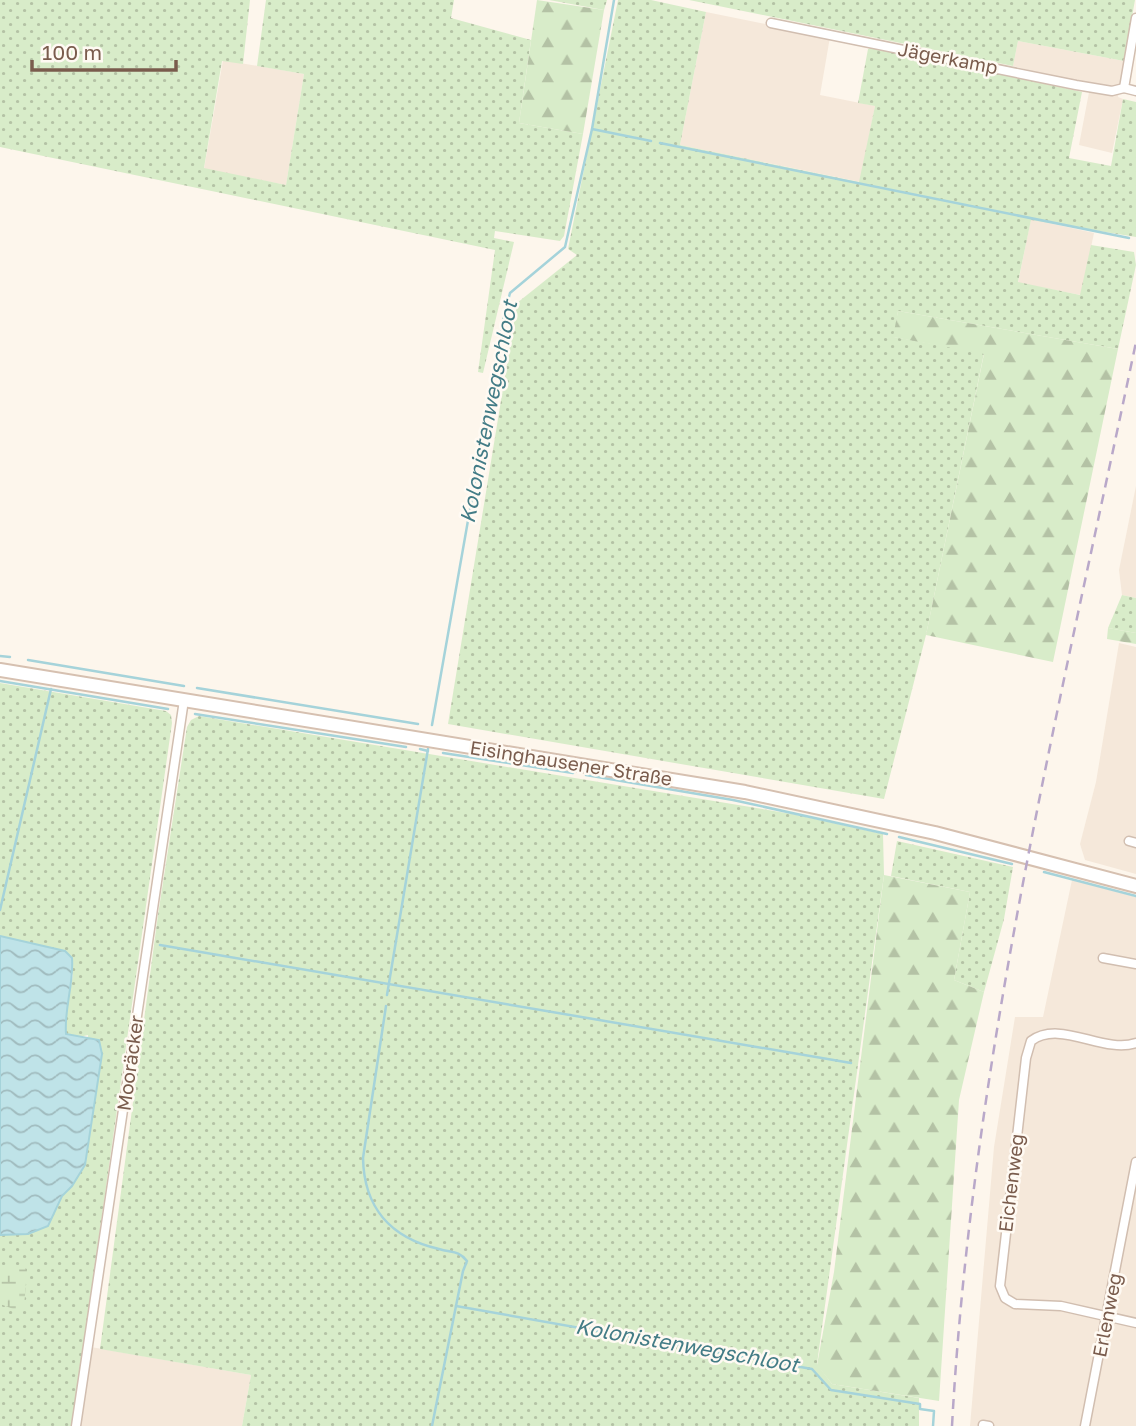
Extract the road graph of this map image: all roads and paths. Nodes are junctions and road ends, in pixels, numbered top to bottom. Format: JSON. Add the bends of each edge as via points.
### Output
{"nodes":[{"id":1,"x":1136,"y":18,"type":"edge"},
{"id":2,"x":771,"y":23,"type":"dead end"},
{"id":3,"x":1124,"y":88,"type":"junction"},
{"id":4,"x":1136,"y":91,"type":"edge"},
{"id":5,"x":0,"y":670,"type":"edge"},
{"id":6,"x":184,"y":700,"type":"junction"},
{"id":7,"x":1136,"y":886,"type":"edge"},
{"id":8,"x":1103,"y":958,"type":"dead end"},
{"id":9,"x":1136,"y":964,"type":"edge"},
{"id":10,"x":1136,"y":1043,"type":"edge"},
{"id":11,"x":1136,"y":1162,"type":"edge"},
{"id":12,"x":1107,"y":1315,"type":"junction"},
{"id":13,"x":1136,"y":1323,"type":"edge"},
{"id":14,"x":76,"y":1426,"type":"edge"},
{"id":15,"x":1086,"y":1426,"type":"edge"}],
"edges":[{"from":1,"to":3,"type":"street"},
{"from":2,"to":3,"type":"street","name":"Jägerkamp","via":[[1076,85],[1112,91]]},
{"from":3,"to":4,"type":"street","name":"Jägerkamp"},
{"from":5,"to":6,"type":"street","name":"Eisinghausener Straße"},
{"from":6,"to":7,"type":"street","name":"Eisinghausener Straße","via":[[795,802]]},
{"from":6,"to":14,"type":"street","name":"Mooräcker"},
{"from":8,"to":9,"type":"street"},
{"from":10,"to":12,"type":"street","name":"Eichenweg","via":[[1118,1046],[1045,1034],[1031,1041],[1000,1280],[1003,1296],[1015,1304]]},
{"from":11,"to":12,"type":"street","name":"Erlenweg"},
{"from":12,"to":13,"type":"street","name":"Eichenweg"},
{"from":12,"to":15,"type":"street","name":"Erlenweg"}]}
